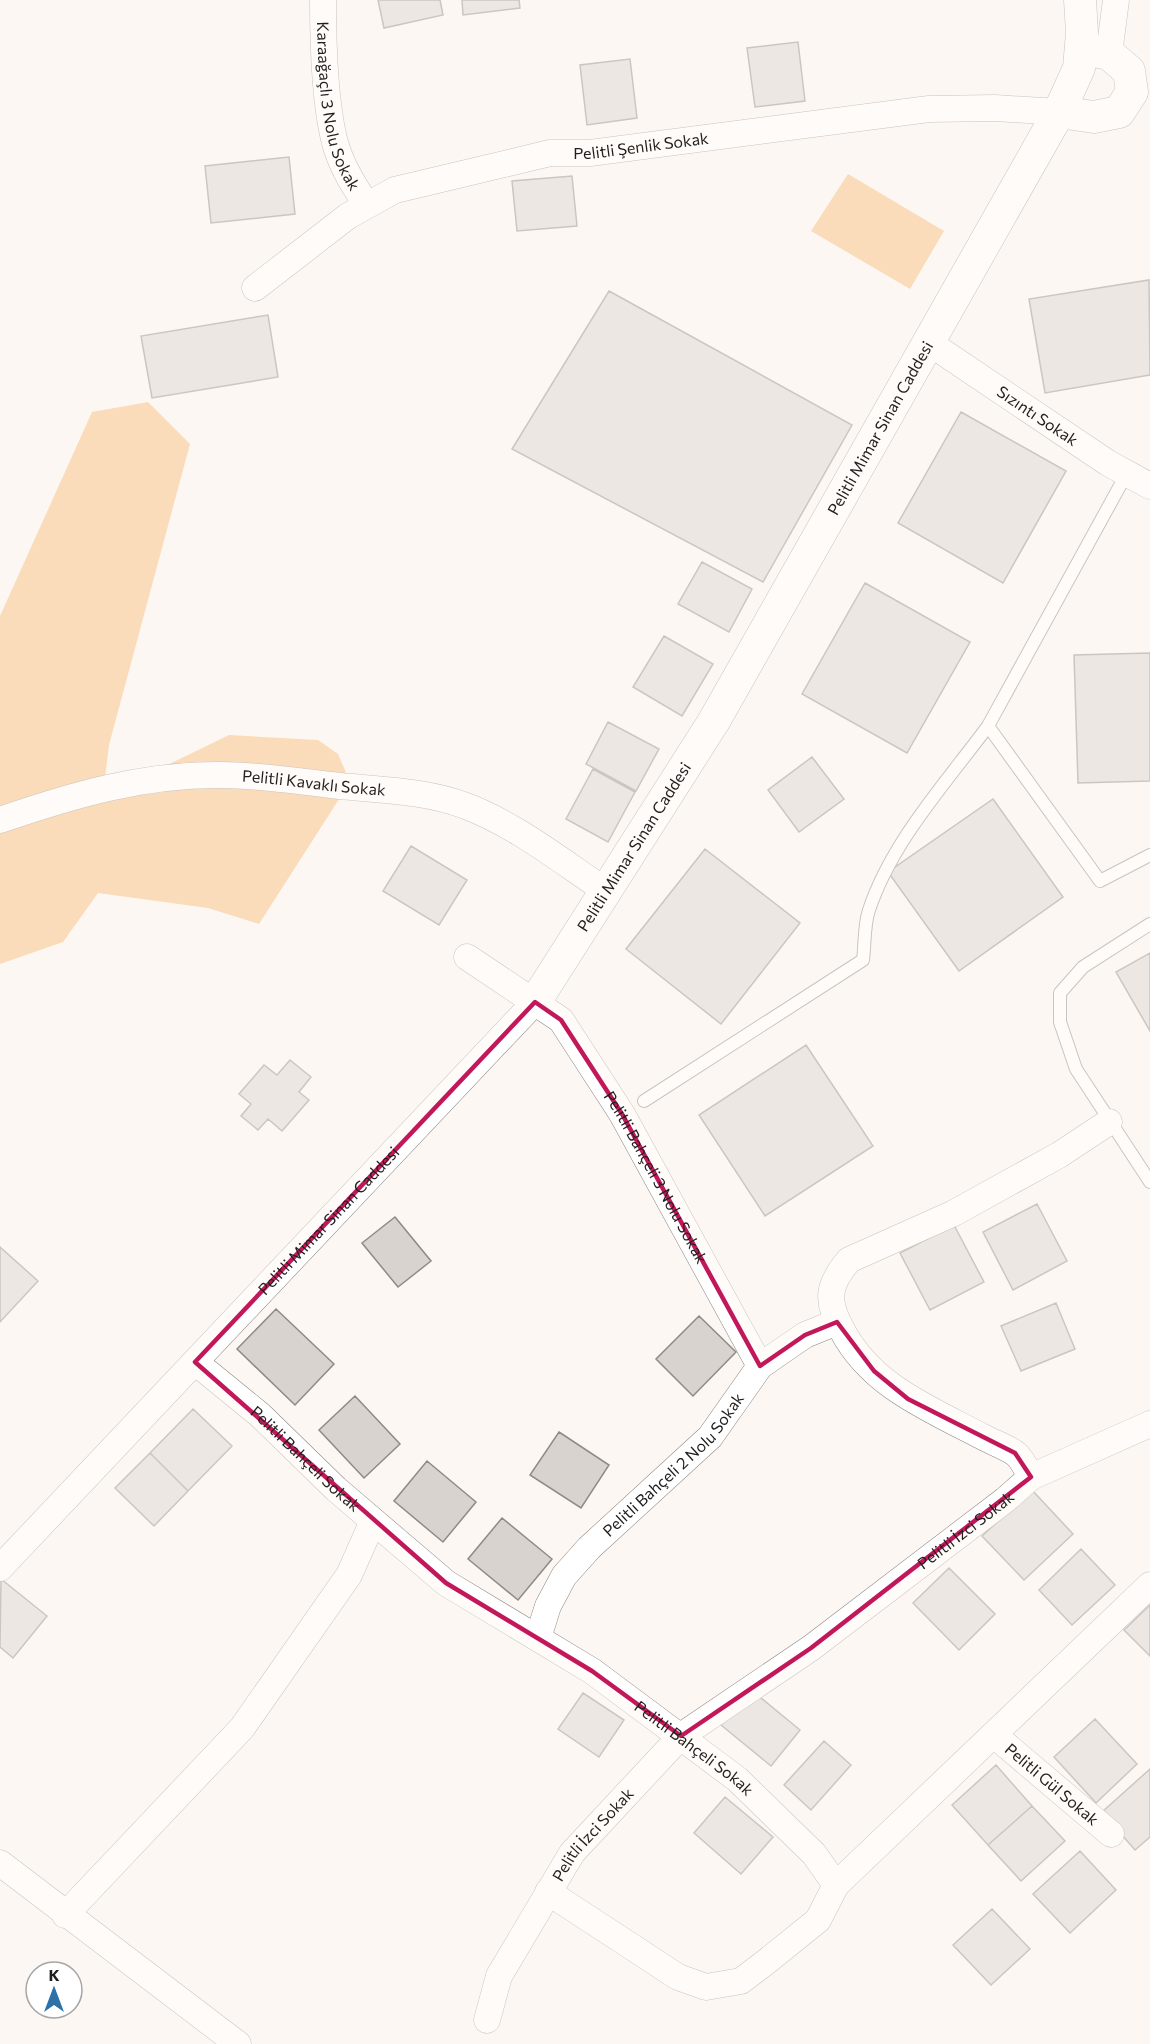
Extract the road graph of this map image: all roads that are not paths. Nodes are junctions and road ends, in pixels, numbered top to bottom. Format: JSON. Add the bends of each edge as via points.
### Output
{"nodes":[{"id":1,"x":323,"y":0,"type":"edge"},
{"id":2,"x":1080,"y":0,"type":"edge"},
{"id":3,"x":1116,"y":0,"type":"edge"},
{"id":4,"x":1095,"y":51,"type":"junction"},
{"id":5,"x":1141,"y":95,"type":"edge"},
{"id":6,"x":1059,"y":112,"type":"junction"},
{"id":7,"x":367,"y":206,"type":"junction"},
{"id":8,"x":255,"y":288,"type":"dead end"},
{"id":9,"x":928,"y":342,"type":"junction"},
{"id":10,"x":1127,"y":473,"type":"junction"},
{"id":11,"x":1150,"y":486,"type":"edge"},
{"id":12,"x":988,"y":726,"type":"junction"},
{"id":13,"x":0,"y":820,"type":"edge"},
{"id":14,"x":1150,"y":855,"type":"edge"},
{"id":15,"x":606,"y":891,"type":"junction"},
{"id":16,"x":1150,"y":924,"type":"edge"},
{"id":17,"x":467,"y":957,"type":"dead end"},
{"id":18,"x":535,"y":1002,"type":"junction"},
{"id":19,"x":644,"y":1101,"type":"dead end"},
{"id":20,"x":1109,"y":1122,"type":"junction"},
{"id":21,"x":1150,"y":1182,"type":"edge"},
{"id":22,"x":837,"y":1322,"type":"junction"},
{"id":23,"x":195,"y":1362,"type":"junction"},
{"id":24,"x":760,"y":1366,"type":"junction"},
{"id":25,"x":1150,"y":1424,"type":"edge"},
{"id":26,"x":1031,"y":1476,"type":"junction"},
{"id":27,"x":373,"y":1521,"type":"junction"},
{"id":28,"x":0,"y":1568,"type":"edge"},
{"id":29,"x":1150,"y":1585,"type":"edge"},
{"id":30,"x":538,"y":1638,"type":"junction"},
{"id":31,"x":994,"y":1735,"type":"junction"},
{"id":32,"x":681,"y":1736,"type":"junction"},
{"id":33,"x":1111,"y":1834,"type":"dead end"},
{"id":34,"x":0,"y":1863,"type":"edge"},
{"id":35,"x":836,"y":1885,"type":"junction"},
{"id":36,"x":548,"y":1892,"type":"junction"},
{"id":37,"x":66,"y":1915,"type":"junction"},
{"id":38,"x":487,"y":2020,"type":"dead end"},
{"id":39,"x":238,"y":2044,"type":"edge"}],
"edges":[{"from":1,"to":7,"type":"street","name":"Karaağaçlı 3 Nolu Sokak","via":[[334,139],[350,181]]},
{"from":2,"to":4,"type":"street","name":"Pelitli Mimar Sinan Caddesi"},
{"from":3,"to":4,"type":"street"},
{"from":4,"to":5,"type":"street","via":[[1129,71]]},
{"from":4,"to":6,"type":"street","name":"Pelitli Mimar Sinan Caddesi","via":[[1079,68]]},
{"from":5,"to":6,"type":"street","via":[[1119,112],[1094,117]]},
{"from":6,"to":7,"type":"street","name":"Pelitli Şenlik Sokak","via":[[995,108],[929,110],[590,153],[550,153],[395,190]]},
{"from":6,"to":9,"type":"street","name":"Pelitli Mimar Sinan Caddesi"},
{"from":7,"to":8,"type":"street","name":"Pelitli Şenlik Sokak","via":[[311,242]]},
{"from":9,"to":10,"type":"street","name":"Sızıntı Sokak"},
{"from":9,"to":15,"type":"street","name":"Pelitli Mimar Sinan Caddesi","via":[[714,721]]},
{"from":10,"to":11,"type":"street","name":"Sızıntı Sokak"},
{"from":10,"to":12,"type":"lane"},
{"from":12,"to":14,"type":"lane","via":[[1100,881]]},
{"from":12,"to":19,"type":"lane","via":[[918,820],[883,877],[868,912],[863,960]]},
{"from":13,"to":15,"type":"street","name":"Pelitli Kavaklı Sokak","via":[[128,782],[174,776],[224,775],[426,795],[466,806],[510,828]]},
{"from":15,"to":18,"type":"street","name":"Pelitli Mimar Sinan Caddesi"},
{"from":16,"to":20,"type":"lane","via":[[1083,967],[1060,993],[1060,1022],[1076,1069]]},
{"from":17,"to":18,"type":"street","name":"Pelitli Bahçeli 3 Nolu Sokak"},
{"from":18,"to":23,"type":"street","name":"Pelitli Mimar Sinan Caddesi"},
{"from":18,"to":24,"type":"street","name":"Pelitli Bahçeli 3 Nolu Sokak","via":[[561,1020],[622,1114]]},
{"from":20,"to":21,"type":"lane"},
{"from":20,"to":22,"type":"street","via":[[1059,1155],[954,1213],[849,1260],[830,1291],[830,1309]]},
{"from":22,"to":24,"type":"street","name":"Pelitli Bahçeli 2 Nolu Sokak","via":[[805,1335]]},
{"from":22,"to":26,"type":"street","via":[[847,1341],[874,1371],[908,1399],[1015,1453]]},
{"from":23,"to":27,"type":"street","name":"Pelitli Bahçeli Sokak","via":[[260,1415]]},
{"from":23,"to":28,"type":"street","name":"Pelitli Mimar Sinan Caddesi"},
{"from":24,"to":30,"type":"street","name":"Pelitli Bahçeli 2 Nolu Sokak","via":[[710,1437],[589,1548],[564,1576],[548,1606]]},
{"from":25,"to":26,"type":"street"},
{"from":26,"to":32,"type":"street","name":"Pelitli İzci Sokak","via":[[812,1648]]},
{"from":27,"to":30,"type":"street","name":"Pelitli Bahçeli Sokak","via":[[446,1583]]},
{"from":27,"to":37,"type":"street","via":[[349,1575],[242,1728]]},
{"from":29,"to":31,"type":"street"},
{"from":30,"to":32,"type":"street","name":"Pelitli Bahçeli Sokak","via":[[592,1671]]},
{"from":31,"to":33,"type":"street","name":"Pelitli Gül Sokak"},
{"from":31,"to":35,"type":"street"},
{"from":32,"to":35,"type":"street","name":"Pelitli Bahçeli Sokak","via":[[737,1779],[783,1823],[814,1854]]},
{"from":32,"to":36,"type":"street","name":"Pelitli İzci Sokak","via":[[572,1853]]},
{"from":34,"to":37,"type":"street"},
{"from":35,"to":36,"type":"street","via":[[818,1920],[766,1962],[741,1980],[706,1987],[678,1977]]},
{"from":36,"to":38,"type":"street","name":"Pelitli İzci Sokak","via":[[498,1976]]},
{"from":37,"to":39,"type":"street"}]}
